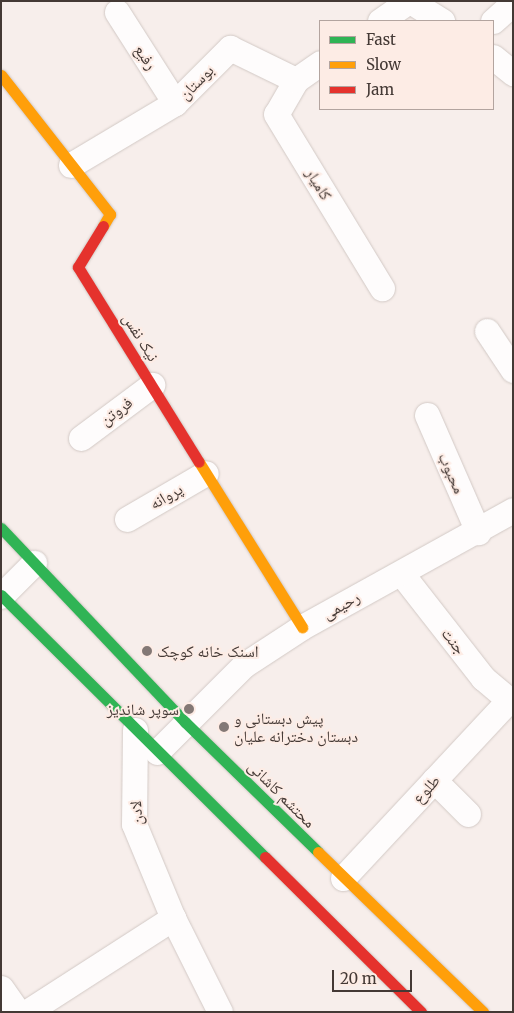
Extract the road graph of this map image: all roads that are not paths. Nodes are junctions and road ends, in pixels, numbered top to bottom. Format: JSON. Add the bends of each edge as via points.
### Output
{"nodes":[{"id":1,"x":410,"y":1,"type":"edge"},
{"id":2,"x":513,"y":3,"type":"edge"},
{"id":3,"x":117,"y":12,"type":"dead end"},
{"id":4,"x":382,"y":20,"type":"edge"},
{"id":5,"x":440,"y":20,"type":"edge"},
{"id":6,"x":494,"y":21,"type":"edge"},
{"id":7,"x":494,"y":58,"type":"edge"},
{"id":8,"x":319,"y":64,"type":"edge"},
{"id":9,"x":513,"y":74,"type":"edge"},
{"id":10,"x":1,"y":75,"type":"edge"},
{"id":11,"x":296,"y":80,"type":"junction"},
{"id":12,"x":176,"y":103,"type":"junction"},
{"id":13,"x":72,"y":165,"type":"junction"},
{"id":14,"x":382,"y":288,"type":"dead end"},
{"id":15,"x":487,"y":331,"type":"dead end"},
{"id":16,"x":513,"y":370,"type":"edge"},
{"id":17,"x":152,"y":385,"type":"junction"},
{"id":18,"x":427,"y":415,"type":"dead end"},
{"id":19,"x":81,"y":438,"type":"dead end"},
{"id":20,"x":206,"y":473,"type":"junction"},
{"id":21,"x":513,"y":510,"type":"edge"},
{"id":22,"x":127,"y":518,"type":"dead end"},
{"id":23,"x":1,"y":528,"type":"edge"},
{"id":24,"x":478,"y":532,"type":"junction"},
{"id":25,"x":34,"y":563,"type":"junction"},
{"id":26,"x":401,"y":573,"type":"junction"},
{"id":27,"x":2,"y":595,"type":"edge"},
{"id":28,"x":302,"y":627,"type":"junction"},
{"id":29,"x":511,"y":701,"type":"edge"},
{"id":30,"x":185,"y":722,"type":"junction"},
{"id":31,"x":135,"y":730,"type":"junction"},
{"id":32,"x":157,"y":752,"type":"junction"},
{"id":33,"x":434,"y":780,"type":"junction"},
{"id":34,"x":468,"y":814,"type":"dead end"},
{"id":35,"x":343,"y":878,"type":"junction"},
{"id":36,"x":173,"y":918,"type":"junction"},
{"id":37,"x":1,"y":988,"type":"edge"},
{"id":38,"x":18,"y":1012,"type":"edge"},
{"id":39,"x":27,"y":1012,"type":"edge"},
{"id":40,"x":220,"y":1012,"type":"edge"},
{"id":41,"x":421,"y":1012,"type":"edge"},
{"id":42,"x":484,"y":1012,"type":"edge"}],
"edges":[{"from":1,"to":4,"type":"street"},
{"from":1,"to":5,"type":"street"},
{"from":2,"to":6,"type":"street"},
{"from":3,"to":12,"type":"street","name":"رفیع"},
{"from":7,"to":9,"type":"street"},
{"from":8,"to":11,"type":"street"},
{"from":10,"to":13,"type":"main road","name":"نیک نفس"},
{"from":11,"to":12,"type":"street","name":"بوستان","via":[[230,48]]},
{"from":11,"to":14,"type":"street","name":"کامیار","via":[[276,114]]},
{"from":12,"to":13,"type":"street","name":"بوستان"},
{"from":13,"to":17,"type":"main road","name":"نیک نفس","via":[[110,214],[78,267]]},
{"from":15,"to":16,"type":"street"},
{"from":17,"to":19,"type":"street","name":"فروتن"},
{"from":17,"to":20,"type":"main road","name":"نیک نفس"},
{"from":18,"to":24,"type":"street","name":"محبوب"},
{"from":20,"to":22,"type":"street","name":"پروانه"},
{"from":20,"to":28,"type":"main road","name":"نیک نفس"},
{"from":21,"to":24,"type":"street","name":"رحیمی"},
{"from":23,"to":25,"type":"main road","name":"محتشم کاشانی"},
{"from":24,"to":26,"type":"street","name":"رحیمی"},
{"from":25,"to":27,"type":"street"},
{"from":25,"to":30,"type":"main road","name":"محتشم کاشانی"},
{"from":26,"to":28,"type":"street","name":"رحیمی"},
{"from":26,"to":29,"type":"street","name":"جنت","via":[[483,678]]},
{"from":27,"to":31,"type":"main road"},
{"from":28,"to":30,"type":"street","name":"رحیمی","via":[[244,666]]},
{"from":29,"to":33,"type":"street","name":"طلوع"},
{"from":30,"to":32,"type":"street","name":"رحیمی"},
{"from":30,"to":35,"type":"main road","name":"محتشم کاشانی"},
{"from":31,"to":32,"type":"main road"},
{"from":31,"to":36,"type":"street","name":"لادن","via":[[134,824]]},
{"from":32,"to":41,"type":"main road"},
{"from":33,"to":34,"type":"street"},
{"from":33,"to":35,"type":"street","name":"طلوع"},
{"from":35,"to":42,"type":"main road","name":"محتشم کاشانی"},
{"from":36,"to":39,"type":"street"},
{"from":36,"to":40,"type":"street","name":"لادن"},
{"from":37,"to":38,"type":"street"}]}
